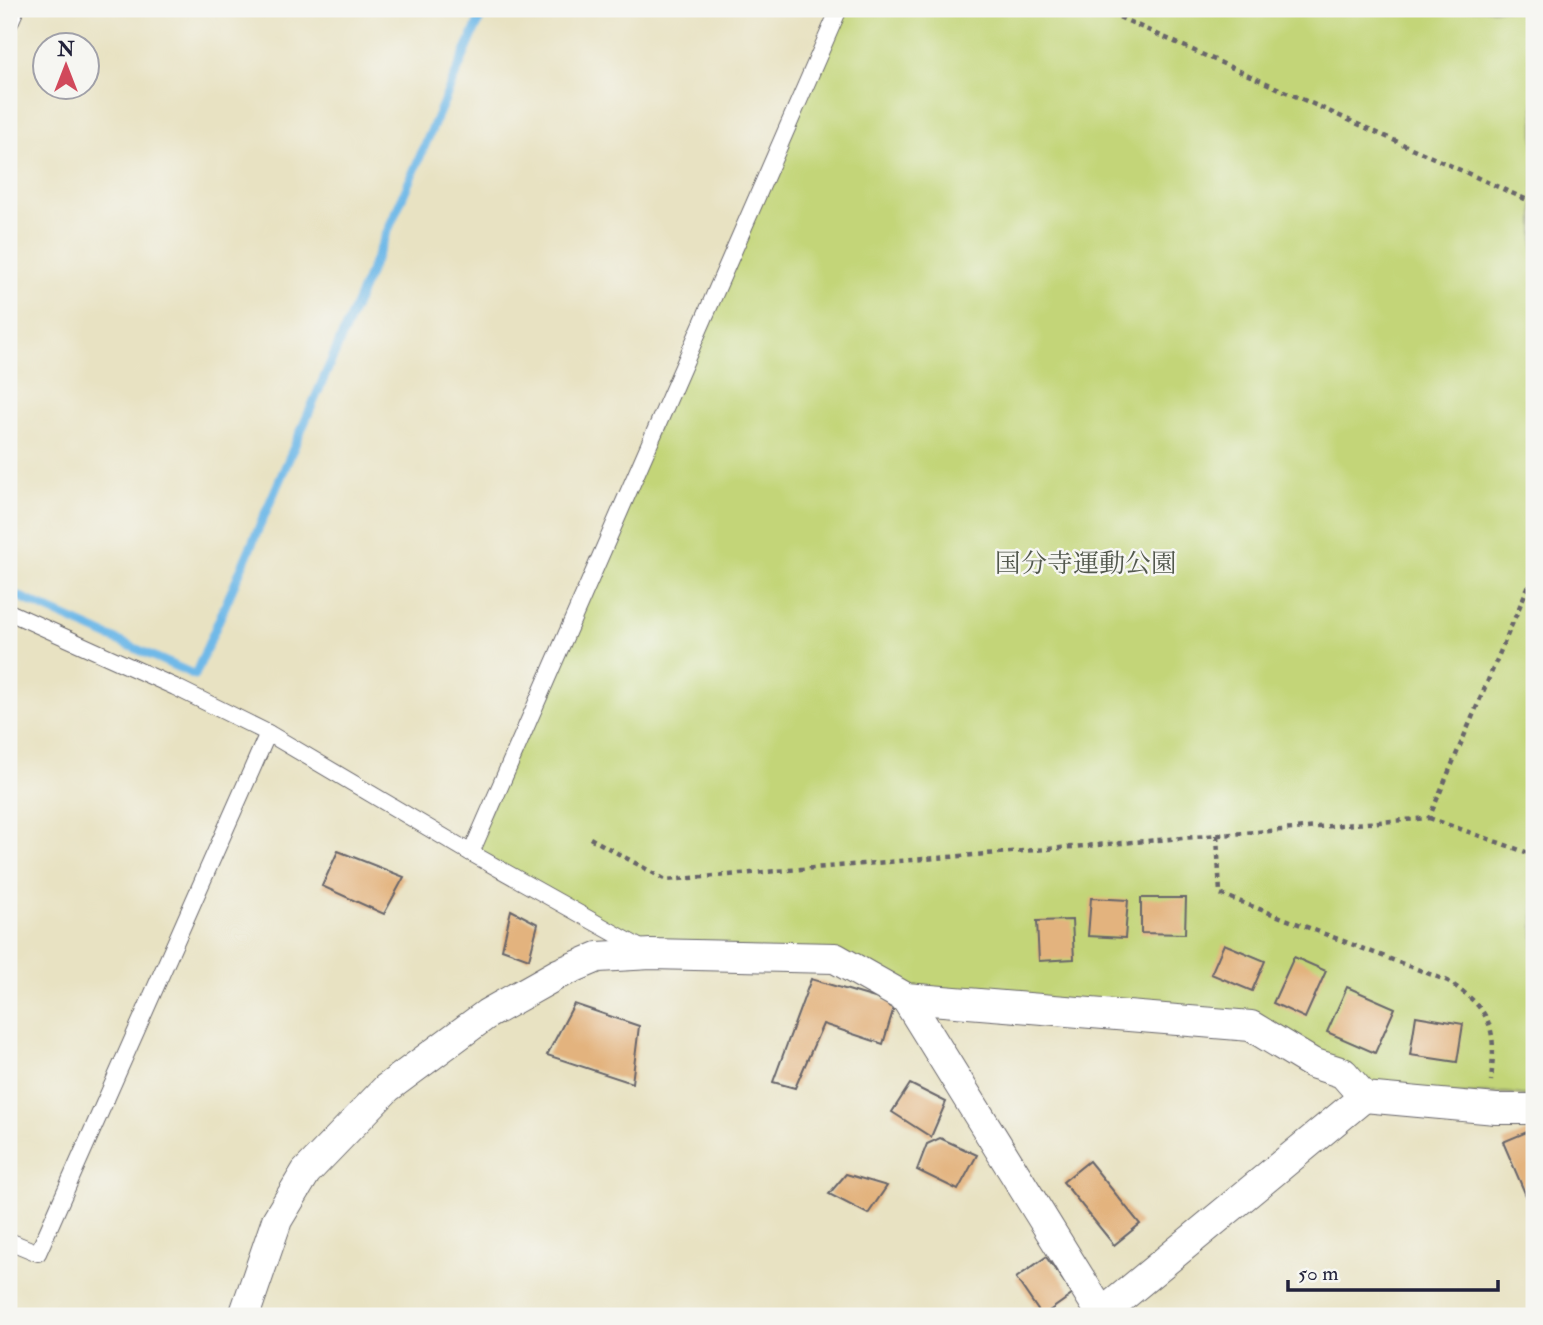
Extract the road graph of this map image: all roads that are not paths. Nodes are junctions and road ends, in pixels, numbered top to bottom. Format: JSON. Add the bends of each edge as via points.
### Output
{"nodes":[{"id":1,"x":16,"y":9,"type":"edge"},
{"id":2,"x":839,"y":9,"type":"edge"},
{"id":3,"x":9,"y":25,"type":"edge"},
{"id":4,"x":9,"y":612,"type":"edge"},
{"id":5,"x":268,"y":733,"type":"junction"},
{"id":6,"x":471,"y":853,"type":"junction"},
{"id":7,"x":651,"y":954,"type":"junction"},
{"id":8,"x":906,"y":998,"type":"junction"},
{"id":9,"x":1364,"y":1097,"type":"junction"},
{"id":10,"x":1534,"y":1109,"type":"edge"},
{"id":11,"x":9,"y":1241,"type":"edge"},
{"id":12,"x":1101,"y":1315,"type":"edge"},
{"id":13,"x":244,"y":1316,"type":"edge"}],
"edges":[{"from":1,"to":3,"type":"lane"},
{"from":2,"to":6,"type":"lane"},
{"from":4,"to":5,"type":"lane"},
{"from":5,"to":6,"type":"lane"},
{"from":5,"to":11,"type":"lane","via":[[38,1254]]},
{"from":6,"to":7,"type":"lane"},
{"from":7,"to":8,"type":"street","via":[[835,958]]},
{"from":7,"to":13,"type":"street","via":[[598,957],[558,974],[486,1014],[387,1088],[306,1172],[277,1220]]},
{"from":8,"to":9,"type":"street","via":[[1251,1026],[1312,1063],[1343,1073]]},
{"from":8,"to":12,"type":"street"},
{"from":9,"to":10,"type":"street"},
{"from":9,"to":12,"type":"street"}]}
